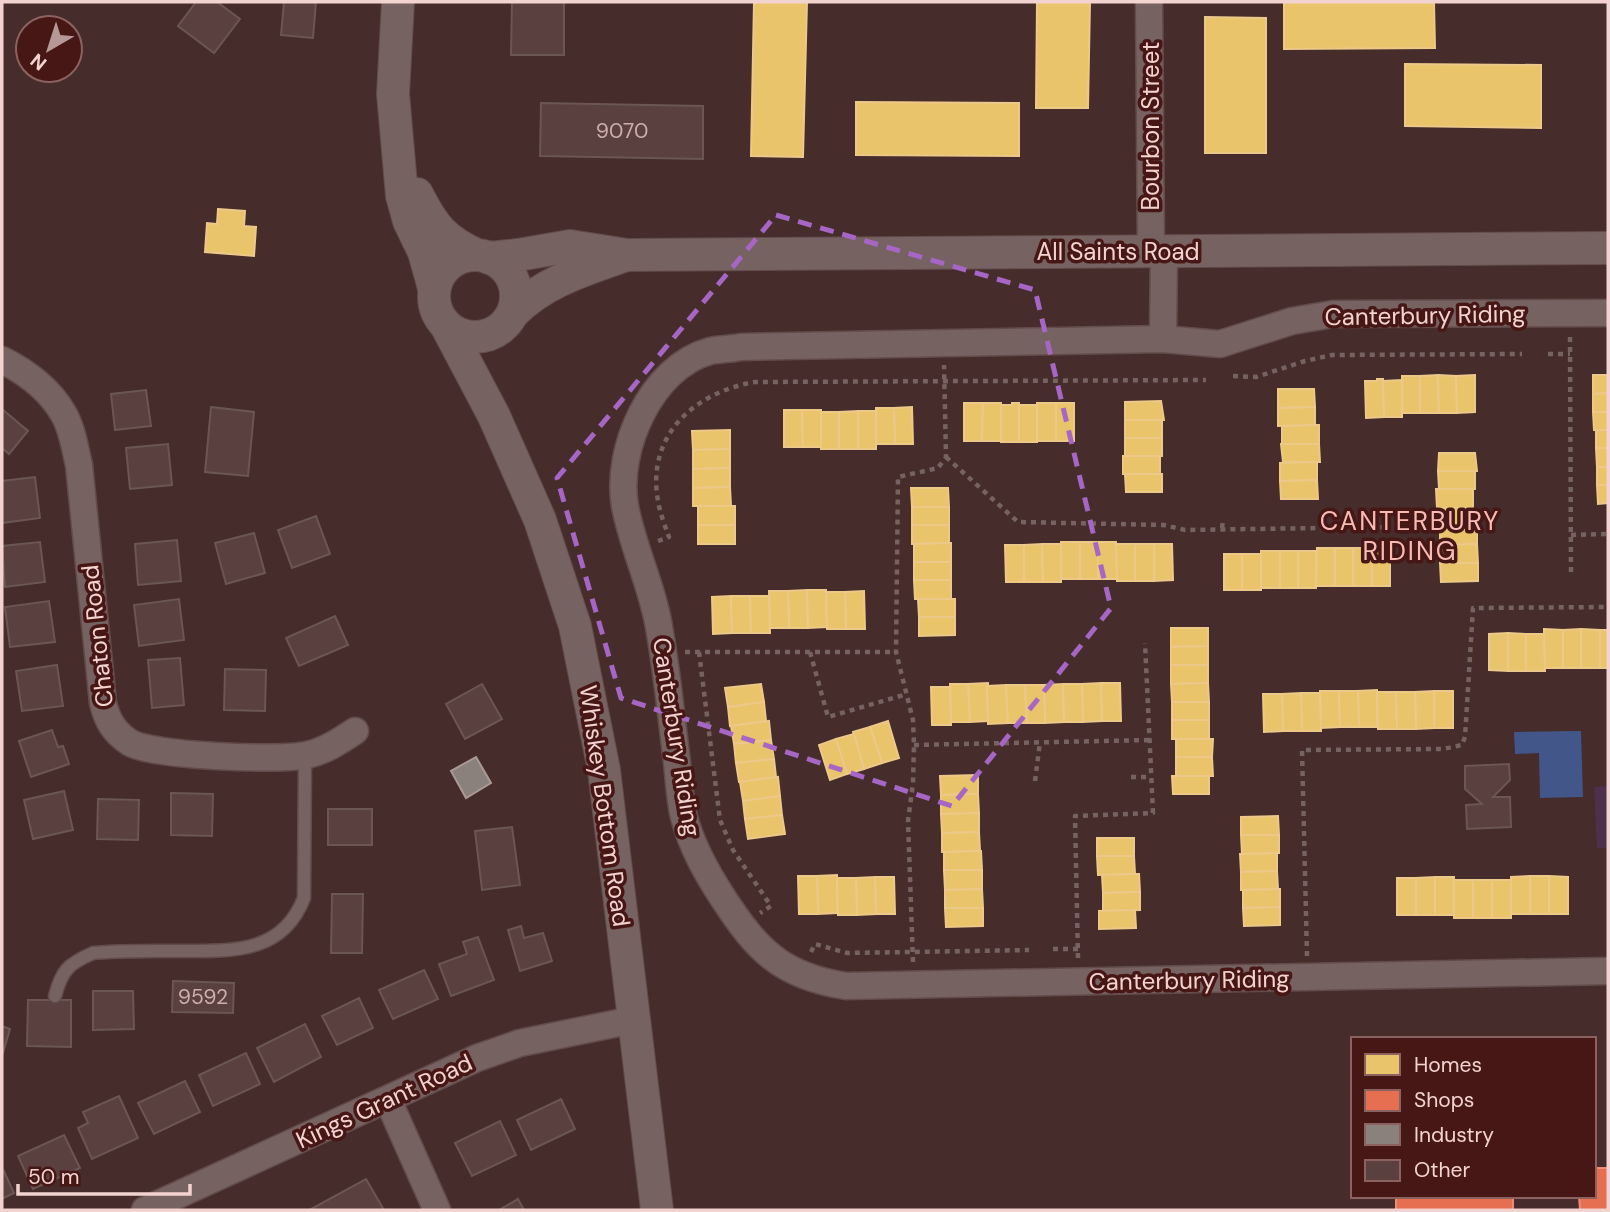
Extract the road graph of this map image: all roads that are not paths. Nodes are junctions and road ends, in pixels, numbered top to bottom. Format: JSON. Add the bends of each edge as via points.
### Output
{"nodes":[{"id":1,"x":398,"y":2,"type":"edge"},
{"id":2,"x":1149,"y":2,"type":"edge"},
{"id":3,"x":399,"y":158,"type":"junction"},
{"id":4,"x":1608,"y":248,"type":"edge"},
{"id":5,"x":1158,"y":251,"type":"junction"},
{"id":6,"x":627,"y":255,"type":"junction"},
{"id":7,"x":483,"y":256,"type":"junction"},
{"id":8,"x":434,"y":288,"type":"junction"},
{"id":9,"x":1608,"y":313,"type":"edge"},
{"id":10,"x":509,"y":319,"type":"junction"},
{"id":11,"x":447,"y":327,"type":"junction"},
{"id":12,"x":1163,"y":339,"type":"junction"},
{"id":13,"x":2,"y":360,"type":"edge"},
{"id":14,"x":494,"y":416,"type":"junction"},
{"id":15,"x":355,"y":732,"type":"dead end"},
{"id":16,"x":305,"y":755,"type":"junction"},
{"id":17,"x":1608,"y":971,"type":"edge"},
{"id":18,"x":55,"y":996,"type":"dead end"},
{"id":19,"x":633,"y":1020,"type":"junction"},
{"id":20,"x":388,"y":1100,"type":"junction"},
{"id":21,"x":147,"y":1210,"type":"edge"},
{"id":22,"x":437,"y":1210,"type":"edge"},
{"id":23,"x":657,"y":1210,"type":"edge"}],
"edges":[{"from":1,"to":3,"type":"street","via":[[393,94]]},
{"from":2,"to":5,"type":"street","name":"Bourbon Street"},
{"from":3,"to":7,"type":"street","via":[[436,227],[453,243]]},
{"from":3,"to":8,"type":"street","via":[[402,196]]},
{"from":4,"to":5,"type":"street","name":"All Saints Road"},
{"from":5,"to":6,"type":"street","name":"All Saints Road"},
{"from":5,"to":12,"type":"street"},
{"from":6,"to":7,"type":"street","name":"All Saints Road","via":[[570,246],[518,256]]},
{"from":6,"to":10,"type":"street","name":"All Saints Road","via":[[557,280]]},
{"from":7,"to":8,"type":"street","via":[[463,256],[449,263]]},
{"from":7,"to":10,"type":"street","via":[[503,266],[513,279],[516,292]]},
{"from":8,"to":11,"type":"street","via":[[433,303]]},
{"from":9,"to":12,"type":"street","name":"Canterbury Riding","via":[[1333,314],[1292,321],[1220,344]]},
{"from":10,"to":11,"type":"street","via":[[492,335],[477,338]]},
{"from":10,"to":14,"type":"street","name":"Whiskey Bottom Road","via":[[491,368]]},
{"from":11,"to":14,"type":"street","name":"Whiskey Bottom Road"},
{"from":12,"to":17,"type":"street","name":"Canterbury Riding","via":[[741,347],[709,352],[684,363],[651,398],[637,422],[622,478],[630,530],[659,624],[683,813],[706,872],[746,934],[769,956],[797,973],[846,986]]},
{"from":13,"to":16,"type":"street","name":"Chaton Road","via":[[45,390],[64,414],[72,436],[79,465],[103,703],[111,726],[130,743],[158,752]]},
{"from":14,"to":19,"type":"street","name":"Whiskey Bottom Road","via":[[540,520],[575,626],[604,769]]},
{"from":15,"to":16,"type":"street","name":"Chaton Road"},
{"from":16,"to":18,"type":"lane","via":[[304,898],[283,930],[266,942],[232,951],[93,953],[61,974]]},
{"from":19,"to":20,"type":"street","name":"Kings Grant Road","via":[[477,1058]]},
{"from":19,"to":23,"type":"street","name":"Whiskey Bottom Road"},
{"from":20,"to":21,"type":"street","name":"Kings Grant Road"},
{"from":20,"to":22,"type":"street"}]}
